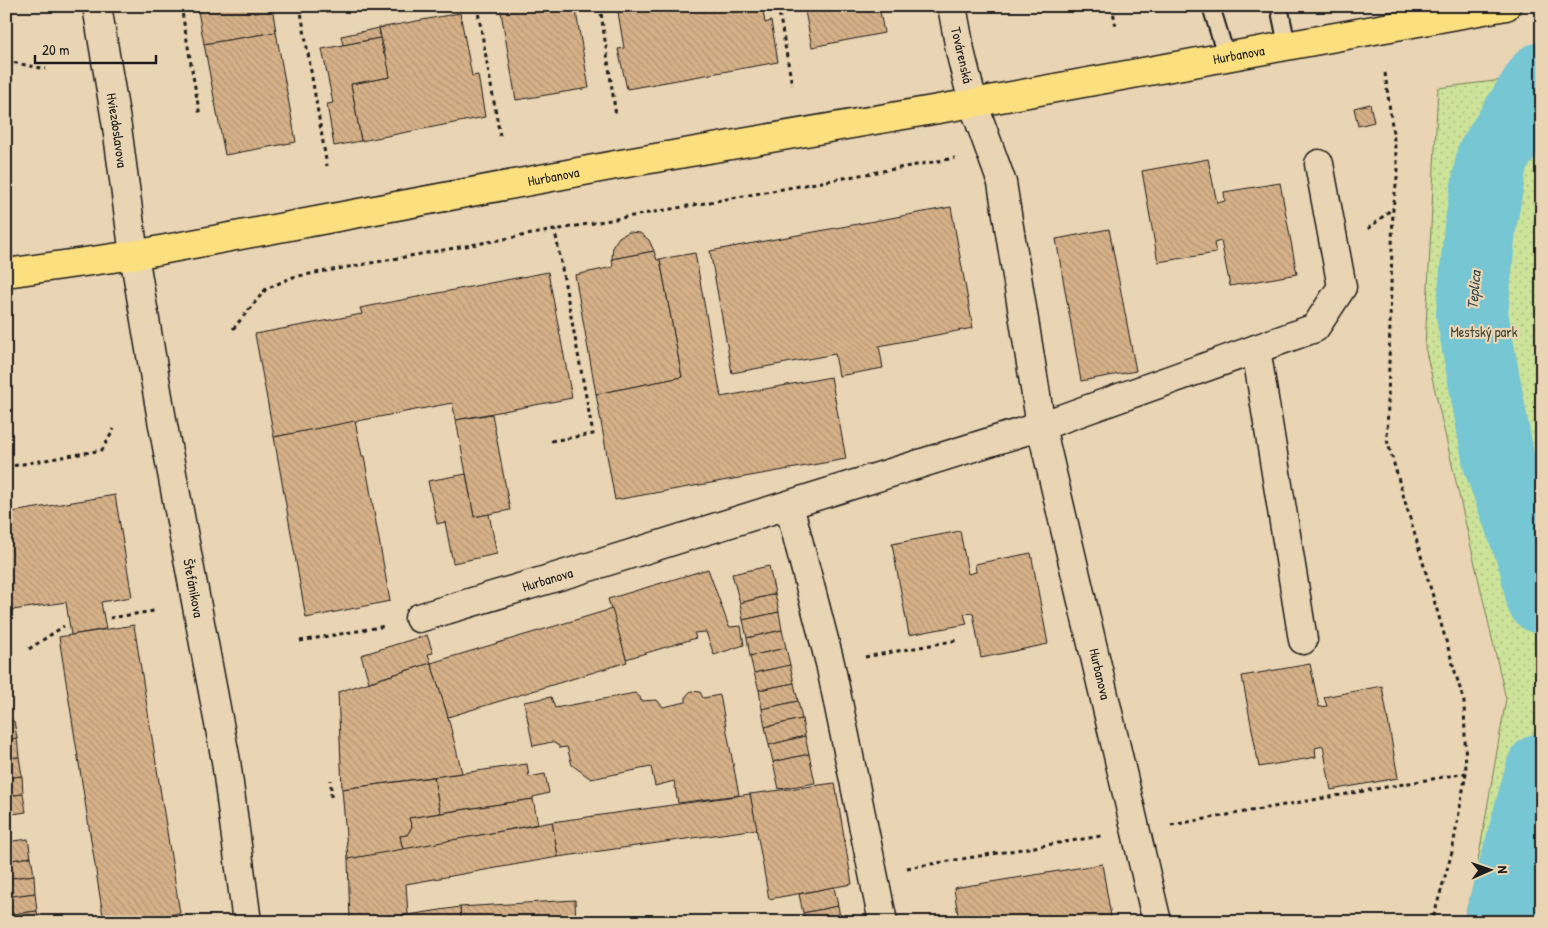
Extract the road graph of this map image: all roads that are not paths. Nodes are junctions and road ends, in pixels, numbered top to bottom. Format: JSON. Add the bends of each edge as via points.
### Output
{"nodes":[{"id":1,"x":96,"y":6,"type":"edge"},
{"id":2,"x":952,"y":6,"type":"edge"},
{"id":3,"x":1211,"y":6,"type":"edge"},
{"id":4,"x":1278,"y":6,"type":"edge"},
{"id":5,"x":1506,"y":6,"type":"edge"},
{"id":6,"x":1420,"y":14,"type":"edge"},
{"id":7,"x":1287,"y":45,"type":"junction"},
{"id":8,"x":1226,"y":56,"type":"junction"},
{"id":9,"x":973,"y":103,"type":"junction"},
{"id":10,"x":1319,"y":164,"type":"dead end"},
{"id":11,"x":134,"y":255,"type":"junction"},
{"id":12,"x":6,"y":273,"type":"edge"},
{"id":13,"x":1256,"y":349,"type":"junction"},
{"id":14,"x":1041,"y":426,"type":"junction"},
{"id":15,"x":789,"y":505,"type":"junction"},
{"id":16,"x":419,"y":618,"type":"dead end"},
{"id":17,"x":1303,"y":640,"type":"dead end"},
{"id":18,"x":247,"y":922,"type":"edge"},
{"id":19,"x":883,"y":922,"type":"edge"},
{"id":20,"x":1157,"y":922,"type":"edge"}],
"edges":[{"from":1,"to":11,"type":"street","name":"Hviezdoslavova"},
{"from":2,"to":9,"type":"street","name":"Továrenská"},
{"from":3,"to":8,"type":"lane"},
{"from":4,"to":7,"type":"lane"},
{"from":5,"to":6,"type":"main road","name":"Hurbanova"},
{"from":6,"to":7,"type":"main road","name":"Hurbanova"},
{"from":7,"to":8,"type":"main road","name":"Hurbanova"},
{"from":8,"to":9,"type":"main road","name":"Hurbanova"},
{"from":9,"to":11,"type":"main road","name":"Hurbanova","via":[[621,164]]},
{"from":9,"to":14,"type":"street","name":"Hurbanova","via":[[1002,183]]},
{"from":10,"to":13,"type":"street","name":"Hurbanova","via":[[1342,287],[1316,328]]},
{"from":11,"to":12,"type":"main road","name":"Hurbanova"},
{"from":11,"to":18,"type":"street","name":"Štefánikova","via":[[226,760]]},
{"from":13,"to":14,"type":"street","name":"Hurbanova"},
{"from":13,"to":17,"type":"street"},
{"from":14,"to":15,"type":"street","name":"Hurbanova"},
{"from":14,"to":20,"type":"street","name":"Hurbanova"},
{"from":15,"to":16,"type":"street","name":"Hurbanova"},
{"from":15,"to":19,"type":"street","via":[[830,663]]}]}
